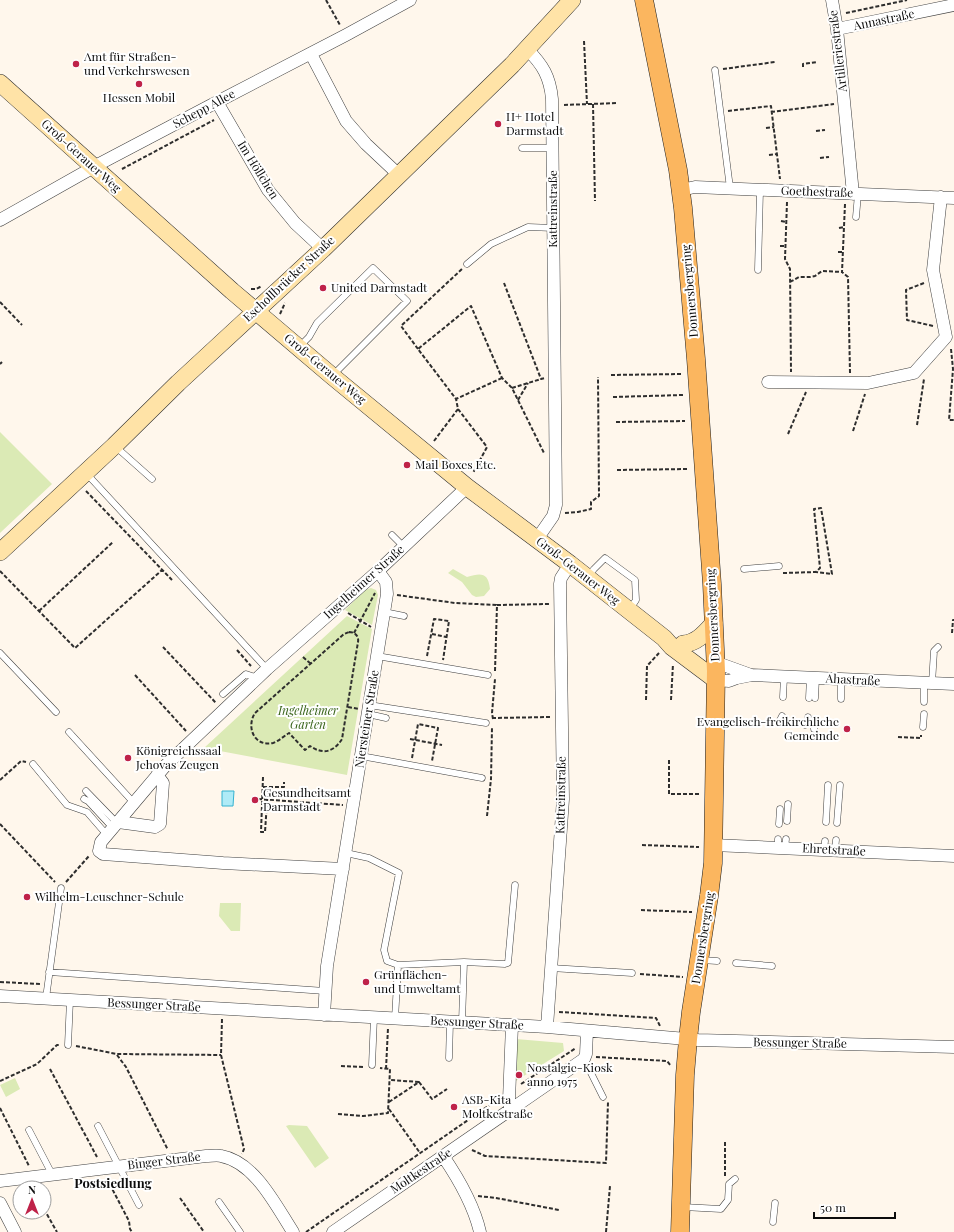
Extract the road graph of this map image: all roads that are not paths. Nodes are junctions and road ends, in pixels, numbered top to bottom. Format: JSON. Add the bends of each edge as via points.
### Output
{"nodes":[{"id":1,"x":410,"y":0,"type":"edge"},
{"id":2,"x":572,"y":0,"type":"edge"},
{"id":3,"x":644,"y":0,"type":"edge"},
{"id":4,"x":832,"y":0,"type":"edge"},
{"id":5,"x":954,"y":5,"type":"edge"},
{"id":6,"x":837,"y":29,"type":"junction"},
{"id":7,"x":527,"y":49,"type":"junction"},
{"id":8,"x":311,"y":54,"type":"junction"},
{"id":9,"x":715,"y":70,"type":"road end"},
{"id":10,"x":0,"y":83,"type":"edge"},
{"id":11,"x":217,"y":102,"type":"junction"},
{"id":12,"x":522,"y":148,"type":"dead end"},
{"id":13,"x":553,"y":148,"type":"junction"},
{"id":14,"x":95,"y":167,"type":"junction"},
{"id":15,"x":399,"y":175,"type":"junction"},
{"id":16,"x":730,"y":188,"type":"junction"},
{"id":17,"x":681,"y":190,"type":"junction"},
{"id":18,"x":760,"y":190,"type":"junction"},
{"id":19,"x":852,"y":196,"type":"junction"},
{"id":20,"x":941,"y":197,"type":"junction"},
{"id":21,"x":954,"y":198,"type":"edge"},
{"id":22,"x":856,"y":217,"type":"dead end"},
{"id":23,"x":0,"y":220,"type":"edge"},
{"id":24,"x":554,"y":228,"type":"junction"},
{"id":25,"x":323,"y":249,"type":"junction"},
{"id":26,"x":467,"y":264,"type":"road end"},
{"id":27,"x":758,"y":270,"type":"dead end"},
{"id":28,"x":255,"y":311,"type":"junction"},
{"id":29,"x":299,"y":347,"type":"junction"},
{"id":30,"x":332,"y":376,"type":"junction"},
{"id":31,"x":768,"y":382,"type":"dead end"},
{"id":32,"x":114,"y":446,"type":"junction"},
{"id":33,"x":152,"y":479,"type":"dead end"},
{"id":34,"x":84,"y":480,"type":"junction"},
{"id":35,"x":470,"y":480,"type":"junction"},
{"id":36,"x":392,"y":535,"type":"dead end"},
{"id":37,"x":537,"y":539,"type":"junction"},
{"id":38,"x":404,"y":547,"type":"junction"},
{"id":39,"x":0,"y":552,"type":"edge"},
{"id":40,"x":570,"y":564,"type":"junction"},
{"id":41,"x":744,"y":569,"type":"dead end"},
{"id":42,"x":780,"y":570,"type":"road end"},
{"id":43,"x":378,"y":571,"type":"junction"},
{"id":44,"x":587,"y":578,"type":"junction"},
{"id":45,"x":629,"y":611,"type":"junction"},
{"id":46,"x":384,"y":612,"type":"junction"},
{"id":47,"x":404,"y":616,"type":"dead end"},
{"id":48,"x":714,"y":623,"type":"junction"},
{"id":49,"x":682,"y":644,"type":"junction"},
{"id":50,"x":662,"y":645,"type":"junction"},
{"id":51,"x":938,"y":647,"type":"dead end"},
{"id":52,"x":0,"y":653,"type":"edge"},
{"id":53,"x":377,"y":656,"type":"junction"},
{"id":54,"x":715,"y":662,"type":"junction"},
{"id":55,"x":262,"y":675,"type":"junction"},
{"id":56,"x":488,"y":675,"type":"dead end"},
{"id":57,"x":752,"y":675,"type":"junction"},
{"id":58,"x":784,"y":677,"type":"junction"},
{"id":59,"x":813,"y":678,"type":"junction"},
{"id":60,"x":842,"y":679,"type":"junction"},
{"id":61,"x":716,"y":680,"type":"junction"},
{"id":62,"x":928,"y":683,"type":"junction"},
{"id":63,"x":954,"y":684,"type":"edge"},
{"id":64,"x":223,"y":694,"type":"dead end"},
{"id":65,"x":783,"y":697,"type":"dead end"},
{"id":66,"x":812,"y":698,"type":"dead end"},
{"id":67,"x":841,"y":700,"type":"dead end"},
{"id":68,"x":924,"y":702,"type":"dead end"},
{"id":69,"x":368,"y":710,"type":"junction"},
{"id":70,"x":56,"y":712,"type":"dead end"},
{"id":71,"x":924,"y":714,"type":"dead end"},
{"id":72,"x":386,"y":718,"type":"dead end"},
{"id":73,"x":486,"y":723,"type":"road end"},
{"id":74,"x":805,"y":725,"type":"dead end"},
{"id":75,"x":923,"y":727,"type":"dead end"},
{"id":76,"x":814,"y":729,"type":"dead end"},
{"id":77,"x":69,"y":732,"type":"dead end"},
{"id":78,"x":361,"y":756,"type":"junction"},
{"id":79,"x":33,"y":764,"type":"road end"},
{"id":80,"x":156,"y":775,"type":"junction"},
{"id":81,"x":482,"y":778,"type":"dead end"},
{"id":82,"x":828,"y":785,"type":"dead end"},
{"id":83,"x":840,"y":785,"type":"dead end"},
{"id":84,"x":86,"y":791,"type":"dead end"},
{"id":85,"x":84,"y":799,"type":"dead end"},
{"id":86,"x":134,"y":803,"type":"junction"},
{"id":87,"x":788,"y":804,"type":"dead end"},
{"id":88,"x":780,"y":809,"type":"dead end"},
{"id":89,"x":787,"y":820,"type":"dead end"},
{"id":90,"x":826,"y":822,"type":"dead end"},
{"id":91,"x":837,"y":823,"type":"dead end"},
{"id":92,"x":779,"y":824,"type":"dead end"},
{"id":93,"x":114,"y":827,"type":"junction"},
{"id":94,"x":706,"y":846,"type":"junction"},
{"id":95,"x":346,"y":853,"type":"junction"},
{"id":96,"x":954,"y":856,"type":"edge"},
{"id":97,"x":343,"y":869,"type":"junction"},
{"id":98,"x":515,"y":885,"type":"dead end"},
{"id":99,"x":61,"y":888,"type":"road end"},
{"id":100,"x":699,"y":960,"type":"junction"},
{"id":101,"x":717,"y":961,"type":"dead end"},
{"id":102,"x":464,"y":962,"type":"junction"},
{"id":103,"x":736,"y":963,"type":"dead end"},
{"id":104,"x":398,"y":965,"type":"junction"},
{"id":105,"x":772,"y":966,"type":"dead end"},
{"id":106,"x":551,"y":968,"type":"junction"},
{"id":107,"x":49,"y":972,"type":"junction"},
{"id":108,"x":632,"y":973,"type":"road end"},
{"id":109,"x":325,"y":991,"type":"junction"},
{"id":110,"x":0,"y":996,"type":"edge"},
{"id":111,"x":46,"y":998,"type":"junction"},
{"id":112,"x":70,"y":1000,"type":"junction"},
{"id":113,"x":324,"y":1014,"type":"junction"},
{"id":114,"x":374,"y":1017,"type":"junction"},
{"id":115,"x":456,"y":1022,"type":"junction"},
{"id":116,"x":392,"y":1023,"type":"junction"},
{"id":117,"x":512,"y":1025,"type":"junction"},
{"id":118,"x":547,"y":1028,"type":"junction"},
{"id":119,"x":587,"y":1031,"type":"junction"},
{"id":120,"x":688,"y":1039,"type":"junction"},
{"id":121,"x":68,"y":1045,"type":"road end"},
{"id":122,"x":954,"y":1046,"type":"edge"},
{"id":123,"x":589,"y":1055,"type":"junction"},
{"id":124,"x":449,"y":1058,"type":"dead end"},
{"id":125,"x":371,"y":1066,"type":"road end"},
{"id":126,"x":606,"y":1097,"type":"road end"},
{"id":127,"x":510,"y":1109,"type":"junction"},
{"id":128,"x":98,"y":1126,"type":"dead end"},
{"id":129,"x":29,"y":1130,"type":"dead end"},
{"id":130,"x":443,"y":1156,"type":"junction"},
{"id":131,"x":119,"y":1167,"type":"junction"},
{"id":132,"x":53,"y":1176,"type":"junction"},
{"id":133,"x":735,"y":1179,"type":"dead end"},
{"id":134,"x":0,"y":1182,"type":"edge"},
{"id":135,"x":219,"y":1202,"type":"dead end"},
{"id":136,"x":0,"y":1203,"type":"edge"},
{"id":137,"x":774,"y":1203,"type":"dead end"},
{"id":138,"x":139,"y":1205,"type":"dead end"},
{"id":139,"x":681,"y":1206,"type":"junction"},
{"id":140,"x":773,"y":1222,"type":"dead end"},
{"id":141,"x":15,"y":1232,"type":"edge"},
{"id":142,"x":240,"y":1232,"type":"edge"},
{"id":143,"x":293,"y":1232,"type":"edge"},
{"id":144,"x":333,"y":1232,"type":"edge"},
{"id":145,"x":480,"y":1232,"type":"edge"},
{"id":146,"x":680,"y":1232,"type":"edge"}],
"edges":[{"from":1,"to":8,"type":"street","name":"Schepp Allee"},
{"from":2,"to":7,"type":"main road","name":"Eschollbrücker Straße"},
{"from":3,"to":17,"type":"main road","name":"Donnersbergring"},
{"from":4,"to":6,"type":"street","name":"Artilleriestraße"},
{"from":5,"to":6,"type":"street","name":"Annastraße"},
{"from":6,"to":19,"type":"street","name":"Artilleriestraße"},
{"from":7,"to":13,"type":"street","name":"Kattreinstraße","via":[[539,62],[551,87]]},
{"from":7,"to":15,"type":"main road","name":"Eschollbrücker Straße"},
{"from":8,"to":11,"type":"street","name":"Schepp Allee"},
{"from":8,"to":15,"type":"street","via":[[346,121]]},
{"from":9,"to":16,"type":"lane"},
{"from":10,"to":14,"type":"main road","name":"Groß-Gerauer Weg"},
{"from":11,"to":14,"type":"street","name":"Schepp Allee"},
{"from":11,"to":25,"type":"street","name":"Im Höllchen","via":[[268,190],[295,223]]},
{"from":12,"to":13,"type":"lane"},
{"from":13,"to":24,"type":"street","name":"Kattreinstraße"},
{"from":14,"to":23,"type":"street","name":"Schepp Allee"},
{"from":14,"to":28,"type":"main road","name":"Groß-Gerauer Weg"},
{"from":15,"to":25,"type":"main road","name":"Eschollbrücker Straße"},
{"from":16,"to":17,"type":"street","name":"Goethestraße","via":[[695,187]]},
{"from":16,"to":18,"type":"street","name":"Goethestraße"},
{"from":17,"to":48,"type":"main road","name":"Donnersbergring","via":[[696,351]]},
{"from":18,"to":19,"type":"street","name":"Goethestraße"},
{"from":18,"to":27,"type":"lane"},
{"from":19,"to":20,"type":"street","name":"Goethestraße"},
{"from":19,"to":22,"type":"lane"},
{"from":20,"to":21,"type":"street","name":"Goethestraße"},
{"from":20,"to":31,"type":"street","via":[[933,270],[945,333],[914,373],[868,383]]},
{"from":24,"to":26,"type":"lane","via":[[528,227],[491,244]]},
{"from":24,"to":37,"type":"street","name":"Kattreinstraße","via":[[556,505],[551,520]]},
{"from":25,"to":28,"type":"main road","name":"Eschollbrücker Straße"},
{"from":28,"to":29,"type":"main road","name":"Groß-Gerauer Weg"},
{"from":28,"to":32,"type":"main road","name":"Eschollbrücker Straße"},
{"from":29,"to":30,"type":"main road","name":"Groß-Gerauer Weg"},
{"from":29,"to":30,"type":"lane","via":[[318,323],[372,268],[407,301]]},
{"from":30,"to":35,"type":"main road","name":"Groß-Gerauer Weg"},
{"from":32,"to":33,"type":"lane"},
{"from":32,"to":34,"type":"main road","name":"Eschollbrücker Straße"},
{"from":34,"to":39,"type":"main road","name":"Eschollbrücker Straße"},
{"from":34,"to":55,"type":"lane"},
{"from":35,"to":37,"type":"main road","name":"Groß-Gerauer Weg"},
{"from":35,"to":38,"type":"street","name":"Ingelheimer Straße"},
{"from":36,"to":38,"type":"lane"},
{"from":37,"to":40,"type":"main road","name":"Groß-Gerauer Weg"},
{"from":38,"to":43,"type":"street","name":"Ingelheimer Straße"},
{"from":40,"to":44,"type":"main road","name":"Groß-Gerauer Weg"},
{"from":40,"to":106,"type":"street","name":"Kattreinstraße","via":[[560,584],[563,799]]},
{"from":41,"to":42,"type":"lane"},
{"from":43,"to":46,"type":"street","name":"Niersteiner Straße","via":[[386,582]]},
{"from":43,"to":55,"type":"street","name":"Ingelheimer Straße","via":[[337,603]]},
{"from":44,"to":45,"type":"main road","name":"Groß-Gerauer Weg"},
{"from":44,"to":45,"type":"lane","via":[[605,558],[635,580],[636,600]]},
{"from":45,"to":50,"type":"main road","name":"Groß-Gerauer Weg"},
{"from":46,"to":47,"type":"lane"},
{"from":46,"to":53,"type":"street","name":"Niersteiner Straße"},
{"from":48,"to":49,"type":"main road","via":[[697,640]]},
{"from":48,"to":54,"type":"main road","name":"Donnersbergring"},
{"from":49,"to":50,"type":"main road","name":"Groß-Gerauer Weg"},
{"from":49,"to":54,"type":"main road","name":"Groß-Gerauer Weg"},
{"from":50,"to":61,"type":"main road","name":"Groß-Gerauer Weg","via":[[672,647]]},
{"from":51,"to":62,"type":"lane","via":[[934,651]]},
{"from":52,"to":70,"type":"lane"},
{"from":53,"to":56,"type":"lane"},
{"from":53,"to":69,"type":"street","name":"Niersteiner Straße"},
{"from":54,"to":57,"type":"street","name":"Ahastraße"},
{"from":54,"to":61,"type":"main road","name":"Donnersbergring"},
{"from":55,"to":64,"type":"lane","via":[[246,674]]},
{"from":55,"to":80,"type":"street","name":"Ingelheimer Straße"},
{"from":57,"to":58,"type":"street","name":"Ahastraße"},
{"from":57,"to":61,"type":"street","name":"Ahastraße","via":[[729,681]]},
{"from":58,"to":59,"type":"street","name":"Ahastraße"},
{"from":58,"to":65,"type":"lane"},
{"from":59,"to":60,"type":"street","name":"Ahastraße"},
{"from":59,"to":66,"type":"lane"},
{"from":60,"to":62,"type":"street","name":"Ahastraße"},
{"from":60,"to":67,"type":"lane"},
{"from":61,"to":94,"type":"main road","name":"Donnersbergring"},
{"from":62,"to":63,"type":"street","name":"Ahastraße"},
{"from":62,"to":68,"type":"lane"},
{"from":69,"to":72,"type":"lane"},
{"from":69,"to":73,"type":"lane"},
{"from":69,"to":78,"type":"street","name":"Niersteiner Straße"},
{"from":71,"to":75,"type":"lane"},
{"from":74,"to":76,"type":"lane","via":[[811,718]]},
{"from":77,"to":86,"type":"lane"},
{"from":78,"to":81,"type":"lane"},
{"from":78,"to":95,"type":"street","name":"Niersteiner Straße"},
{"from":79,"to":93,"type":"lane","via":[[67,805],[87,812]]},
{"from":80,"to":86,"type":"street","name":"Ingelheimer Straße"},
{"from":80,"to":93,"type":"street","via":[[163,783],[160,824],[155,827]]},
{"from":82,"to":90,"type":"lane"},
{"from":83,"to":91,"type":"lane"},
{"from":84,"to":93,"type":"lane"},
{"from":85,"to":93,"type":"lane"},
{"from":86,"to":93,"type":"street","name":"Ingelheimer Straße"},
{"from":87,"to":89,"type":"lane"},
{"from":88,"to":92,"type":"lane"},
{"from":93,"to":97,"type":"street","name":"Ingelheimer Straße","via":[[101,842],[99,851],[103,854]]},
{"from":94,"to":96,"type":"street","name":"Ehretstraße","via":[[830,845]]},
{"from":94,"to":100,"type":"main road","name":"Donnersbergring","via":[[713,863]]},
{"from":95,"to":97,"type":"street","name":"Niersteiner Straße"},
{"from":95,"to":104,"type":"lane","via":[[369,858],[399,873],[384,950],[387,961]]},
{"from":97,"to":109,"type":"street","name":"Niersteiner Straße"},
{"from":98,"to":102,"type":"lane","via":[[508,963]]},
{"from":99,"to":107,"type":"lane"},
{"from":100,"to":101,"type":"lane"},
{"from":100,"to":120,"type":"main road","name":"Donnersbergring"},
{"from":102,"to":104,"type":"lane"},
{"from":102,"to":115,"type":"lane"},
{"from":103,"to":105,"type":"lane"},
{"from":104,"to":116,"type":"lane"},
{"from":106,"to":108,"type":"lane"},
{"from":106,"to":118,"type":"street","name":"Kattreinstraße"},
{"from":107,"to":109,"type":"lane"},
{"from":107,"to":111,"type":"lane"},
{"from":109,"to":113,"type":"street","name":"Niersteiner Straße"},
{"from":110,"to":111,"type":"street","name":"Bessunger Straße"},
{"from":111,"to":112,"type":"street","name":"Bessunger Straße"},
{"from":112,"to":113,"type":"street","name":"Bessunger Straße"},
{"from":112,"to":121,"type":"lane"},
{"from":113,"to":114,"type":"street","name":"Bessunger Straße"},
{"from":114,"to":116,"type":"street","name":"Bessunger Straße"},
{"from":114,"to":125,"type":"lane"},
{"from":115,"to":116,"type":"street","name":"Bessunger Straße"},
{"from":115,"to":117,"type":"street","name":"Bessunger Straße"},
{"from":115,"to":124,"type":"lane"},
{"from":117,"to":118,"type":"street","name":"Bessunger Straße"},
{"from":117,"to":127,"type":"street","via":[[508,1100]]},
{"from":118,"to":119,"type":"street","name":"Bessunger Straße"},
{"from":119,"to":120,"type":"street","name":"Bessunger Straße"},
{"from":119,"to":123,"type":"street"},
{"from":120,"to":122,"type":"street","name":"Bessunger Straße"},
{"from":120,"to":139,"type":"main road","name":"Donnersbergring"},
{"from":123,"to":126,"type":"lane"},
{"from":123,"to":127,"type":"street","name":"Moltkestraße"},
{"from":127,"to":130,"type":"street","name":"Moltkestraße"},
{"from":128,"to":131,"type":"lane"},
{"from":129,"to":132,"type":"lane"},
{"from":130,"to":144,"type":"street","name":"Moltkestraße"},
{"from":130,"to":145,"type":"street","via":[[467,1198]]},
{"from":131,"to":132,"type":"street","name":"Binger Straße"},
{"from":131,"to":138,"type":"lane"},
{"from":131,"to":143,"type":"street","name":"Binger Straße","via":[[206,1156],[221,1156],[239,1162],[260,1182]]},
{"from":132,"to":134,"type":"street","name":"Binger Straße"},
{"from":133,"to":139,"type":"lane","via":[[729,1184],[728,1200],[721,1209]]},
{"from":135,"to":142,"type":"lane"},
{"from":136,"to":141,"type":"street"},
{"from":137,"to":140,"type":"lane"},
{"from":139,"to":146,"type":"main road","name":"Donnersbergring"}]}
